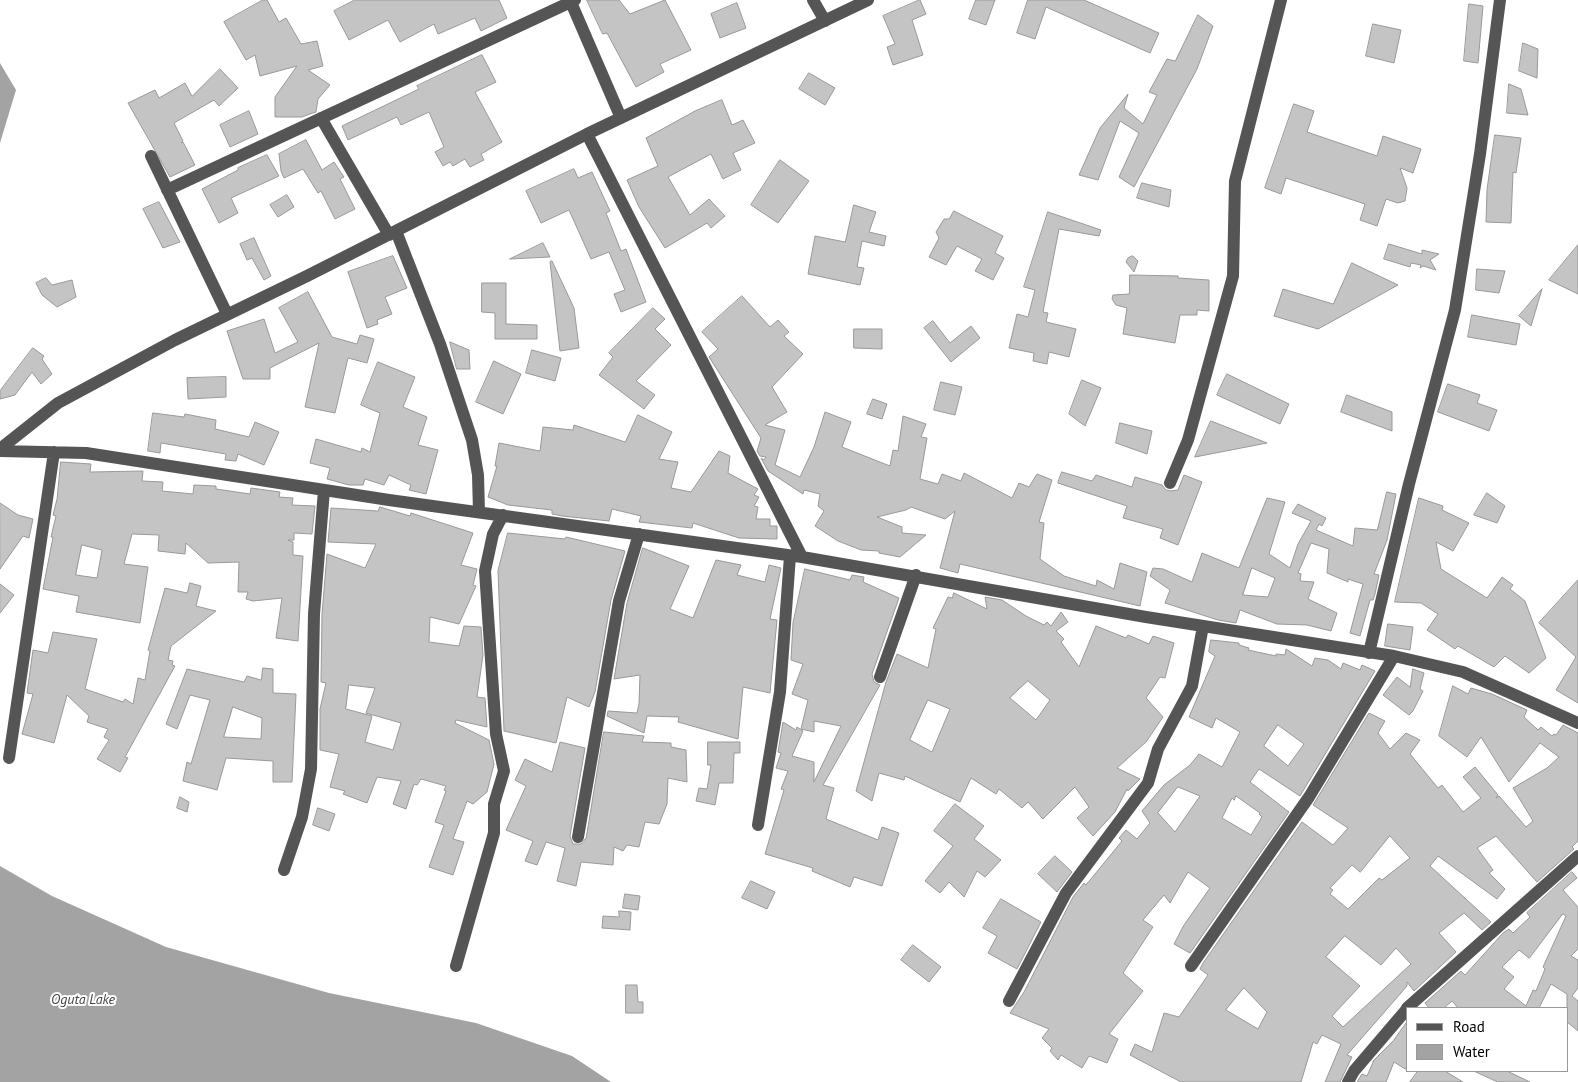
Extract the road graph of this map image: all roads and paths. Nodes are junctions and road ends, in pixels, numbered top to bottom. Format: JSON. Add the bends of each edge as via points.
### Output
{"nodes":[{"id":1,"x":813,"y":0,"type":"edge"},
{"id":2,"x":868,"y":0,"type":"edge"},
{"id":3,"x":1281,"y":0,"type":"edge"},
{"id":4,"x":1500,"y":0,"type":"edge"},
{"id":5,"x":572,"y":1,"type":"edge"},
{"id":6,"x":825,"y":21,"type":"junction"},
{"id":7,"x":321,"y":118,"type":"junction"},
{"id":8,"x":621,"y":118,"type":"junction"},
{"id":9,"x":587,"y":134,"type":"junction"},
{"id":10,"x":151,"y":156,"type":"dead end"},
{"id":11,"x":167,"y":190,"type":"junction"},
{"id":12,"x":392,"y":233,"type":"junction"},
{"id":13,"x":227,"y":314,"type":"junction"},
{"id":14,"x":0,"y":450,"type":"edge"},
{"id":15,"x":54,"y":452,"type":"junction"},
{"id":16,"x":1170,"y":483,"type":"dead end"},
{"id":17,"x":324,"y":490,"type":"junction"},
{"id":18,"x":479,"y":512,"type":"junction"},
{"id":19,"x":503,"y":515,"type":"junction"},
{"id":20,"x":638,"y":534,"type":"junction"},
{"id":21,"x":796,"y":556,"type":"junction"},
{"id":22,"x":916,"y":575,"type":"junction"},
{"id":23,"x":1203,"y":626,"type":"junction"},
{"id":24,"x":1369,"y":653,"type":"junction"},
{"id":25,"x":1394,"y":656,"type":"junction"},
{"id":26,"x":880,"y":677,"type":"dead end"},
{"id":27,"x":1578,"y":723,"type":"edge"},
{"id":28,"x":9,"y":758,"type":"dead end"},
{"id":29,"x":758,"y":825,"type":"dead end"},
{"id":30,"x":578,"y":837,"type":"dead end"},
{"id":31,"x":1578,"y":856,"type":"edge"},
{"id":32,"x":284,"y":870,"type":"dead end"},
{"id":33,"x":456,"y":966,"type":"dead end"},
{"id":34,"x":1191,"y":966,"type":"dead end"},
{"id":35,"x":1009,"y":1001,"type":"dead end"},
{"id":36,"x":1408,"y":1007,"type":"edge"},
{"id":37,"x":1406,"y":1009,"type":"edge"},
{"id":38,"x":1348,"y":1082,"type":"edge"}],
"edges":[{"from":1,"to":6,"type":"street"},
{"from":2,"to":6,"type":"street"},
{"from":3,"to":16,"type":"street","via":[[1235,181],[1233,276],[1188,440]]},
{"from":4,"to":24,"type":"street","via":[[1455,310]]},
{"from":5,"to":7,"type":"street"},
{"from":5,"to":8,"type":"street"},
{"from":6,"to":8,"type":"street"},
{"from":7,"to":11,"type":"street"},
{"from":7,"to":12,"type":"street"},
{"from":8,"to":9,"type":"street"},
{"from":9,"to":12,"type":"street"},
{"from":9,"to":21,"type":"street"},
{"from":10,"to":11,"type":"street"},
{"from":11,"to":13,"type":"street"},
{"from":12,"to":13,"type":"street"},
{"from":12,"to":18,"type":"street","via":[[440,344],[472,440],[478,475]]},
{"from":13,"to":14,"type":"street","via":[[58,403]]},
{"from":14,"to":15,"type":"street"},
{"from":15,"to":17,"type":"street","via":[[86,453]]},
{"from":15,"to":28,"type":"street"},
{"from":17,"to":18,"type":"street"},
{"from":17,"to":32,"type":"street","via":[[314,614],[311,770],[302,817]]},
{"from":18,"to":19,"type":"street"},
{"from":19,"to":20,"type":"street"},
{"from":19,"to":33,"type":"street","via":[[493,534],[485,571],[496,734],[504,771],[494,804],[494,833]]},
{"from":20,"to":21,"type":"street"},
{"from":20,"to":30,"type":"street","via":[[619,602]]},
{"from":21,"to":22,"type":"street"},
{"from":21,"to":29,"type":"street","via":[[780,692]]},
{"from":22,"to":23,"type":"street"},
{"from":22,"to":26,"type":"street"},
{"from":23,"to":24,"type":"street"},
{"from":23,"to":35,"type":"street","via":[[1192,686],[1158,749],[1148,783],[1066,893]]},
{"from":24,"to":25,"type":"street"},
{"from":25,"to":27,"type":"street","via":[[1463,672]]},
{"from":25,"to":34,"type":"street","via":[[1309,797]]},
{"from":31,"to":36,"type":"street"},
{"from":37,"to":38,"type":"street"}]}
